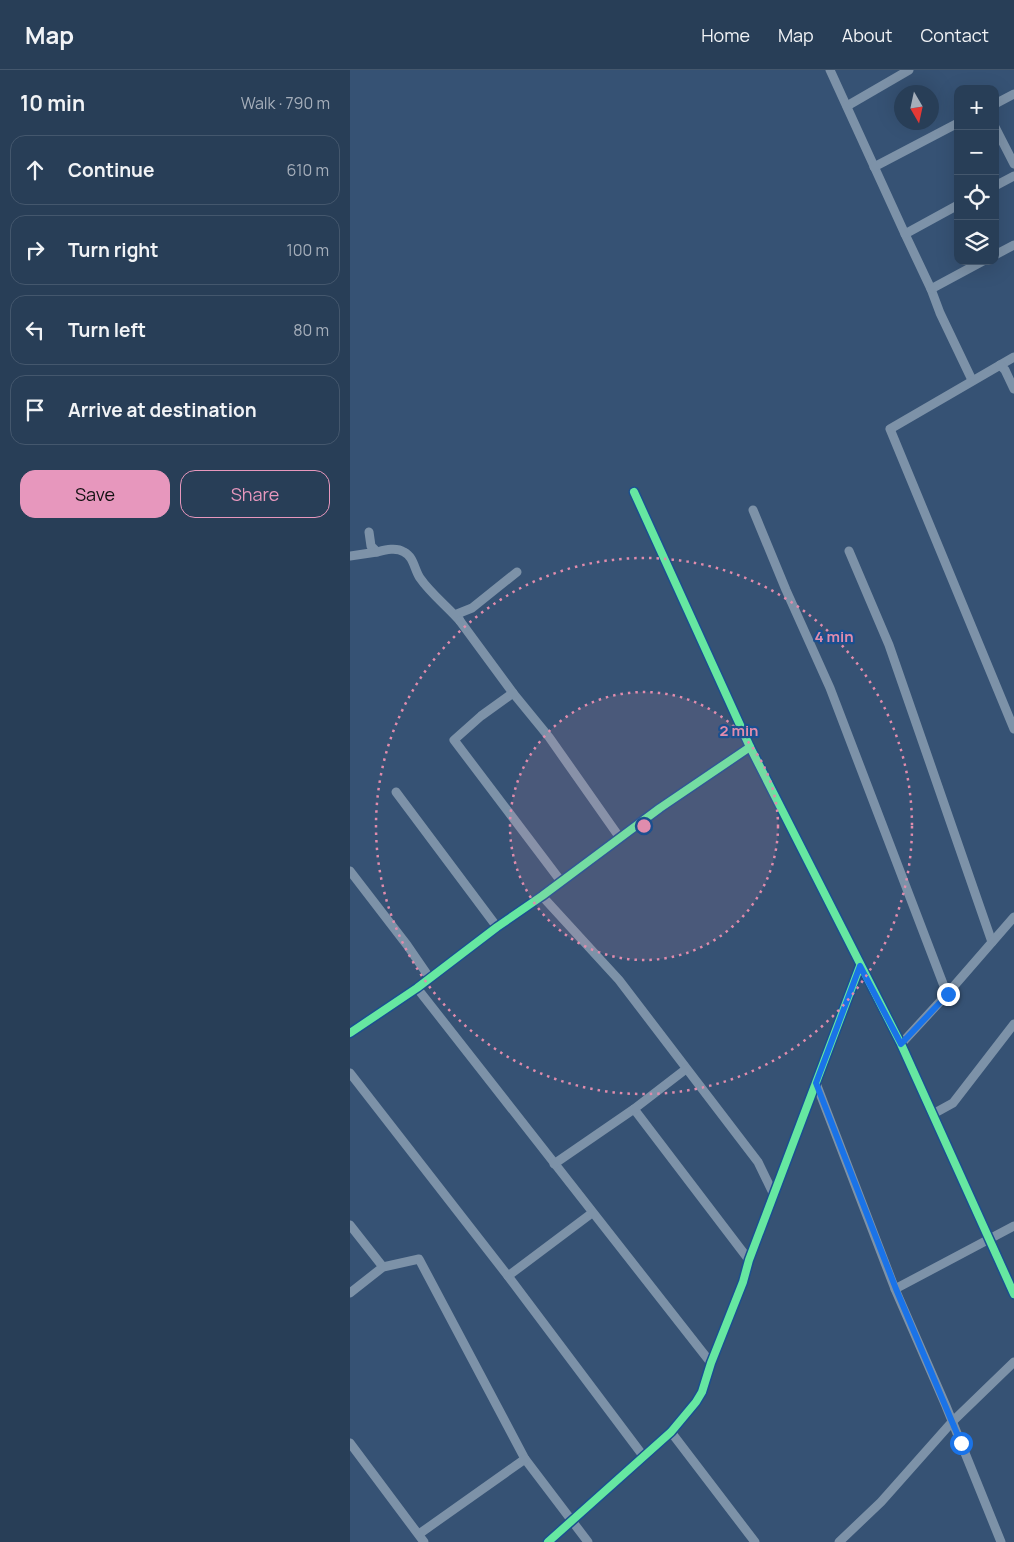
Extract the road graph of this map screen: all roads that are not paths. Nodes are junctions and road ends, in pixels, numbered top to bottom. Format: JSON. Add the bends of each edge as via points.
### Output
{"nodes":[{"id":1,"x":830,"y":70,"type":"edge"},
{"id":2,"x":903,"y":71,"type":"edge"},
{"id":3,"x":1014,"y":94,"type":"edge"},
{"id":4,"x":999,"y":102,"type":"edge"},
{"id":5,"x":846,"y":106,"type":"junction"},
{"id":6,"x":954,"y":125,"type":"edge"},
{"id":7,"x":997,"y":130,"type":"edge"},
{"id":8,"x":1014,"y":164,"type":"edge"},
{"id":9,"x":874,"y":167,"type":"junction"},
{"id":10,"x":1014,"y":176,"type":"edge"},
{"id":11,"x":999,"y":184,"type":"edge"},
{"id":12,"x":954,"y":207,"type":"edge"},
{"id":13,"x":905,"y":234,"type":"junction"},
{"id":14,"x":1014,"y":245,"type":"edge"},
{"id":15,"x":999,"y":253,"type":"edge"},
{"id":16,"x":976,"y":265,"type":"edge"},
{"id":17,"x":931,"y":289,"type":"junction"},
{"id":18,"x":1014,"y":357,"type":"edge"},
{"id":19,"x":1000,"y":365,"type":"junction"},
{"id":20,"x":972,"y":380,"type":"junction"},
{"id":21,"x":1014,"y":389,"type":"edge"},
{"id":22,"x":634,"y":492,"type":"dead end"},
{"id":23,"x":752,"y":510,"type":"dead end"},
{"id":24,"x":369,"y":532,"type":"dead end"},
{"id":25,"x":849,"y":550,"type":"dead end"},
{"id":26,"x":377,"y":552,"type":"junction"},
{"id":27,"x":350,"y":556,"type":"edge"},
{"id":28,"x":517,"y":572,"type":"dead end"},
{"id":29,"x":460,"y":621,"type":"junction"},
{"id":30,"x":513,"y":693,"type":"junction"},
{"id":31,"x":1014,"y":729,"type":"edge"},
{"id":32,"x":750,"y":747,"type":"junction"},
{"id":33,"x":396,"y":792,"type":"dead end"},
{"id":34,"x":620,"y":838,"type":"junction"},
{"id":35,"x":350,"y":871,"type":"edge"},
{"id":36,"x":560,"y":880,"type":"junction"},
{"id":37,"x":542,"y":896,"type":"junction"},
{"id":38,"x":1014,"y":917,"type":"edge"},
{"id":39,"x":497,"y":926,"type":"junction"},
{"id":40,"x":992,"y":942,"type":"junction"},
{"id":41,"x":860,"y":966,"type":"junction"},
{"id":42,"x":429,"y":977,"type":"junction"},
{"id":43,"x":417,"y":988,"type":"junction"},
{"id":44,"x":948,"y":994,"type":"junction"},
{"id":45,"x":1014,"y":1024,"type":"edge"},
{"id":46,"x":350,"y":1033,"type":"edge"},
{"id":47,"x":901,"y":1044,"type":"junction"},
{"id":48,"x":686,"y":1069,"type":"junction"},
{"id":49,"x":350,"y":1073,"type":"edge"},
{"id":50,"x":816,"y":1083,"type":"junction"},
{"id":51,"x":634,"y":1109,"type":"junction"},
{"id":52,"x":933,"y":1114,"type":"junction"},
{"id":53,"x":554,"y":1164,"type":"junction"},
{"id":54,"x":774,"y":1195,"type":"junction"},
{"id":55,"x":592,"y":1213,"type":"junction"},
{"id":56,"x":350,"y":1225,"type":"edge"},
{"id":57,"x":1014,"y":1226,"type":"edge"},
{"id":58,"x":989,"y":1239,"type":"junction"},
{"id":59,"x":749,"y":1260,"type":"junction"},
{"id":60,"x":383,"y":1267,"type":"junction"},
{"id":61,"x":508,"y":1276,"type":"junction"},
{"id":62,"x":896,"y":1289,"type":"junction"},
{"id":63,"x":350,"y":1293,"type":"edge"},
{"id":64,"x":1014,"y":1294,"type":"edge"},
{"id":65,"x":1014,"y":1362,"type":"edge"},
{"id":66,"x":711,"y":1363,"type":"junction"},
{"id":67,"x":952,"y":1422,"type":"junction"},
{"id":68,"x":671,"y":1432,"type":"junction"},
{"id":69,"x":350,"y":1443,"type":"edge"},
{"id":70,"x":644,"y":1458,"type":"junction"},
{"id":71,"x":525,"y":1459,"type":"junction"},
{"id":72,"x":572,"y":1521,"type":"junction"},
{"id":73,"x":418,"y":1534,"type":"junction"},
{"id":74,"x":424,"y":1542,"type":"edge"},
{"id":75,"x":548,"y":1542,"type":"edge"},
{"id":76,"x":588,"y":1542,"type":"edge"},
{"id":77,"x":755,"y":1542,"type":"edge"},
{"id":78,"x":839,"y":1542,"type":"edge"},
{"id":79,"x":1001,"y":1542,"type":"edge"}],
"edges":[{"from":1,"to":5,"type":"street"},
{"from":2,"to":5,"type":"street"},
{"from":3,"to":4,"type":"street"},
{"from":5,"to":9,"type":"street"},
{"from":6,"to":9,"type":"street"},
{"from":7,"to":8,"type":"street"},
{"from":9,"to":13,"type":"street"},
{"from":10,"to":11,"type":"street"},
{"from":12,"to":13,"type":"street"},
{"from":13,"to":17,"type":"street"},
{"from":14,"to":15,"type":"street"},
{"from":16,"to":17,"type":"street"},
{"from":17,"to":20,"type":"street"},
{"from":18,"to":19,"type":"street"},
{"from":19,"to":20,"type":"street"},
{"from":19,"to":21,"type":"street"},
{"from":20,"to":31,"type":"street","via":[[890,429]]},
{"from":22,"to":32,"type":"street"},
{"from":23,"to":44,"type":"street","via":[[830,688]]},
{"from":24,"to":26,"type":"street","via":[[371,546]]},
{"from":25,"to":40,"type":"street","via":[[889,645]]},
{"from":26,"to":27,"type":"street"},
{"from":26,"to":29,"type":"street","via":[[398,550],[411,557],[424,584]]},
{"from":28,"to":29,"type":"street","via":[[472,608],[457,614]]},
{"from":29,"to":30,"type":"street"},
{"from":30,"to":34,"type":"street","via":[[549,737]]},
{"from":30,"to":36,"type":"street","via":[[454,740]]},
{"from":32,"to":34,"type":"street"},
{"from":32,"to":41,"type":"street"},
{"from":33,"to":39,"type":"street"},
{"from":34,"to":36,"type":"street"},
{"from":35,"to":42,"type":"street"},
{"from":36,"to":37,"type":"street"},
{"from":37,"to":39,"type":"street"},
{"from":37,"to":48,"type":"street","via":[[619,980]]},
{"from":38,"to":40,"type":"street"},
{"from":39,"to":42,"type":"street"},
{"from":40,"to":44,"type":"street"},
{"from":41,"to":47,"type":"street"},
{"from":41,"to":50,"type":"street"},
{"from":42,"to":43,"type":"street"},
{"from":43,"to":46,"type":"street"},
{"from":43,"to":53,"type":"street"},
{"from":44,"to":47,"type":"street"},
{"from":45,"to":52,"type":"street","via":[[953,1103]]},
{"from":47,"to":52,"type":"street"},
{"from":48,"to":51,"type":"street"},
{"from":48,"to":54,"type":"street","via":[[758,1162]]},
{"from":49,"to":61,"type":"street"},
{"from":50,"to":54,"type":"street"},
{"from":50,"to":62,"type":"street"},
{"from":51,"to":53,"type":"street"},
{"from":51,"to":59,"type":"street"},
{"from":52,"to":58,"type":"street"},
{"from":53,"to":55,"type":"street"},
{"from":54,"to":59,"type":"street"},
{"from":55,"to":61,"type":"street"},
{"from":55,"to":66,"type":"street"},
{"from":56,"to":60,"type":"street"},
{"from":57,"to":58,"type":"street"},
{"from":58,"to":62,"type":"street"},
{"from":58,"to":64,"type":"street"},
{"from":59,"to":66,"type":"street"},
{"from":60,"to":63,"type":"street"},
{"from":60,"to":71,"type":"street","via":[[419,1259]]},
{"from":61,"to":70,"type":"street"},
{"from":62,"to":67,"type":"street"},
{"from":65,"to":67,"type":"street"},
{"from":66,"to":68,"type":"street","via":[[702,1392]]},
{"from":67,"to":78,"type":"street","via":[[881,1502]]},
{"from":67,"to":79,"type":"street"},
{"from":68,"to":70,"type":"street"},
{"from":68,"to":77,"type":"street"},
{"from":69,"to":73,"type":"street"},
{"from":70,"to":72,"type":"street"},
{"from":71,"to":72,"type":"street"},
{"from":71,"to":73,"type":"street"},
{"from":72,"to":75,"type":"street"},
{"from":72,"to":76,"type":"street"},
{"from":73,"to":74,"type":"street"}]}
